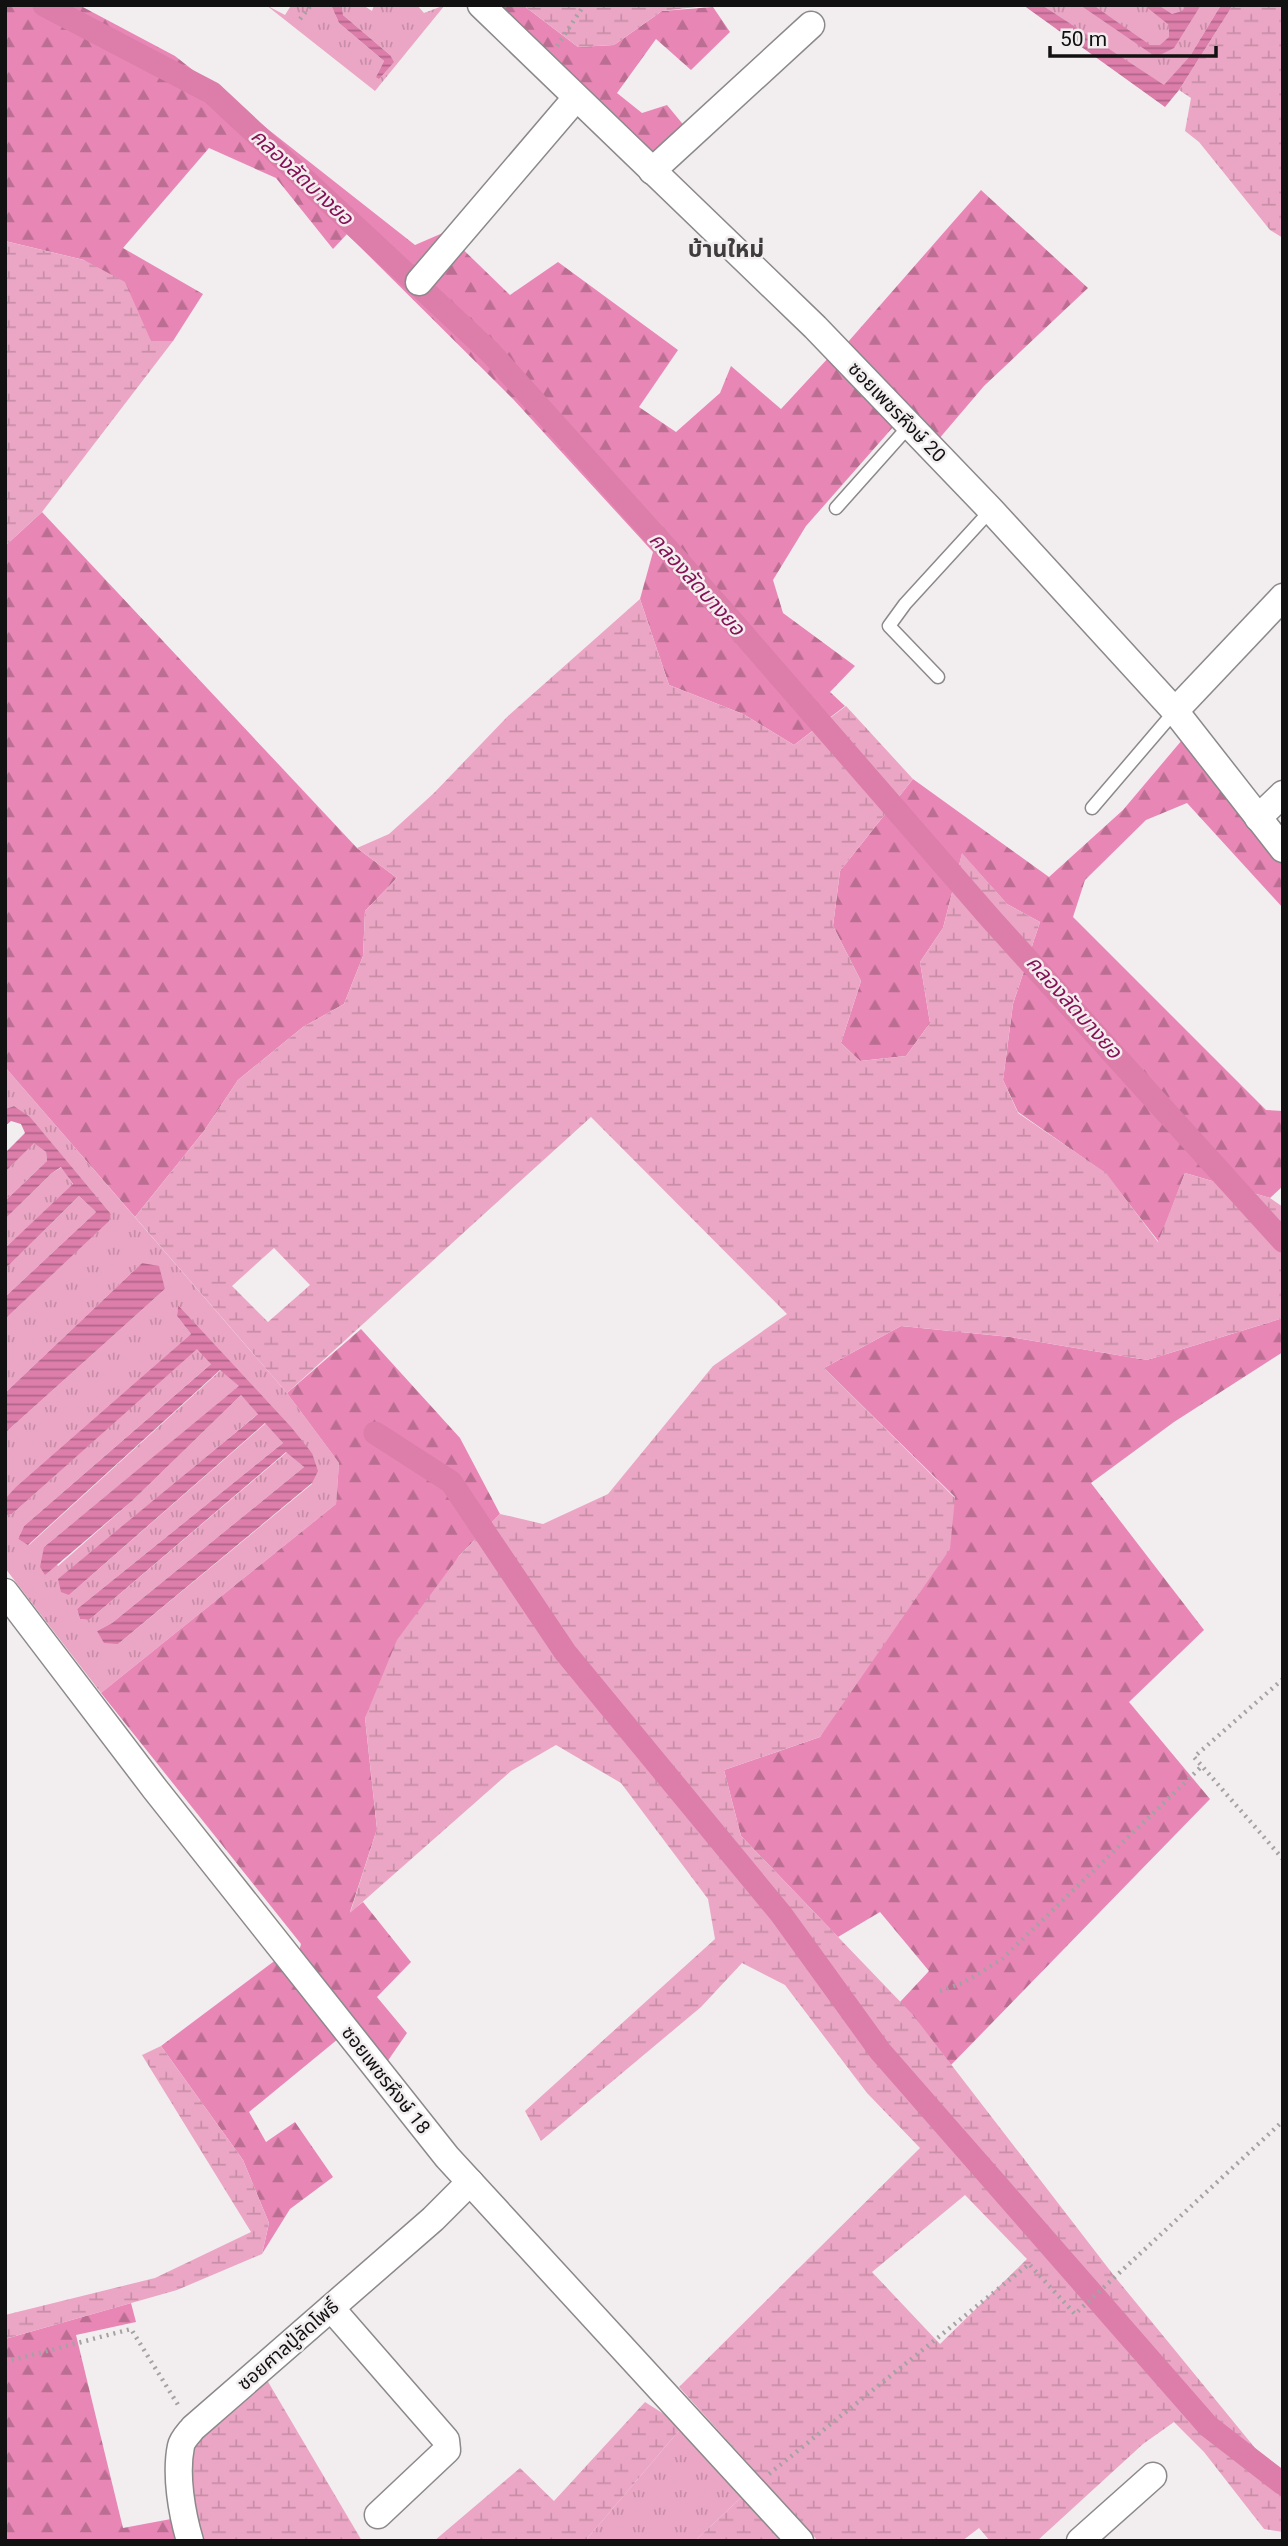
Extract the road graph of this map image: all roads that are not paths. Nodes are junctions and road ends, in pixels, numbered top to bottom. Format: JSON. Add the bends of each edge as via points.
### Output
{"nodes":[{"id":1,"x":481,"y":5,"type":"edge"},
{"id":2,"x":811,"y":26,"type":"dead end"},
{"id":3,"x":576,"y":98,"type":"junction"},
{"id":4,"x":652,"y":171,"type":"junction"},
{"id":5,"x":419,"y":282,"type":"dead end"},
{"id":6,"x":909,"y":425,"type":"junction"},
{"id":7,"x":836,"y":508,"type":"dead end"},
{"id":8,"x":990,"y":510,"type":"junction"},
{"id":9,"x":1283,"y":597,"type":"edge"},
{"id":10,"x":938,"y":677,"type":"dead end"},
{"id":11,"x":1175,"y":711,"type":"junction"},
{"id":12,"x":1283,"y":794,"type":"edge"},
{"id":13,"x":1092,"y":808,"type":"dead end"},
{"id":14,"x":1258,"y":818,"type":"junction"},
{"id":15,"x":1283,"y":849,"type":"edge"},
{"id":16,"x":5,"y":1592,"type":"edge"},
{"id":17,"x":470,"y":2182,"type":"junction"},
{"id":18,"x":331,"y":2308,"type":"junction"},
{"id":19,"x":1153,"y":2476,"type":"dead end"},
{"id":20,"x":378,"y":2515,"type":"dead end"},
{"id":21,"x":190,"y":2541,"type":"edge"},
{"id":22,"x":800,"y":2541,"type":"edge"},
{"id":23,"x":1080,"y":2541,"type":"edge"}],
"edges":[{"from":1,"to":3,"type":"street","name":"ซอยเพชรหึงษ์ 20"},
{"from":2,"to":4,"type":"street"},
{"from":3,"to":4,"type":"street","name":"ซอยเพชรหึงษ์ 20"},
{"from":3,"to":5,"type":"street"},
{"from":4,"to":6,"type":"street","name":"ซอยเพชรหึงษ์ 20","via":[[815,327]]},
{"from":6,"to":7,"type":"lane"},
{"from":6,"to":8,"type":"street","name":"ซอยเพชรหึงษ์ 20"},
{"from":8,"to":10,"type":"lane","via":[[889,626]]},
{"from":8,"to":11,"type":"street","name":"ซอยเพชรหึงษ์ 20"},
{"from":9,"to":11,"type":"street"},
{"from":11,"to":13,"type":"lane"},
{"from":11,"to":14,"type":"street","name":"ซอยเพชรหึงษ์ 20"},
{"from":12,"to":14,"type":"street"},
{"from":14,"to":15,"type":"street","name":"ซอยเพชรหึงษ์ 20"},
{"from":16,"to":17,"type":"street","name":"ซอยเพชรหึงษ์ 18","via":[[155,1790]]},
{"from":17,"to":18,"type":"street","name":"ซอยศาลปู่ลัดโพธิ์"},
{"from":17,"to":22,"type":"street","name":"ซอยเพชรหึงษ์ 18"},
{"from":18,"to":20,"type":"street","via":[[446,2440],[447,2450]]},
{"from":18,"to":21,"type":"street","name":"ซอยศาลปู่ลัดโพธิ์","via":[[193,2428],[181,2444],[183,2518]]},
{"from":19,"to":23,"type":"street"}]}
